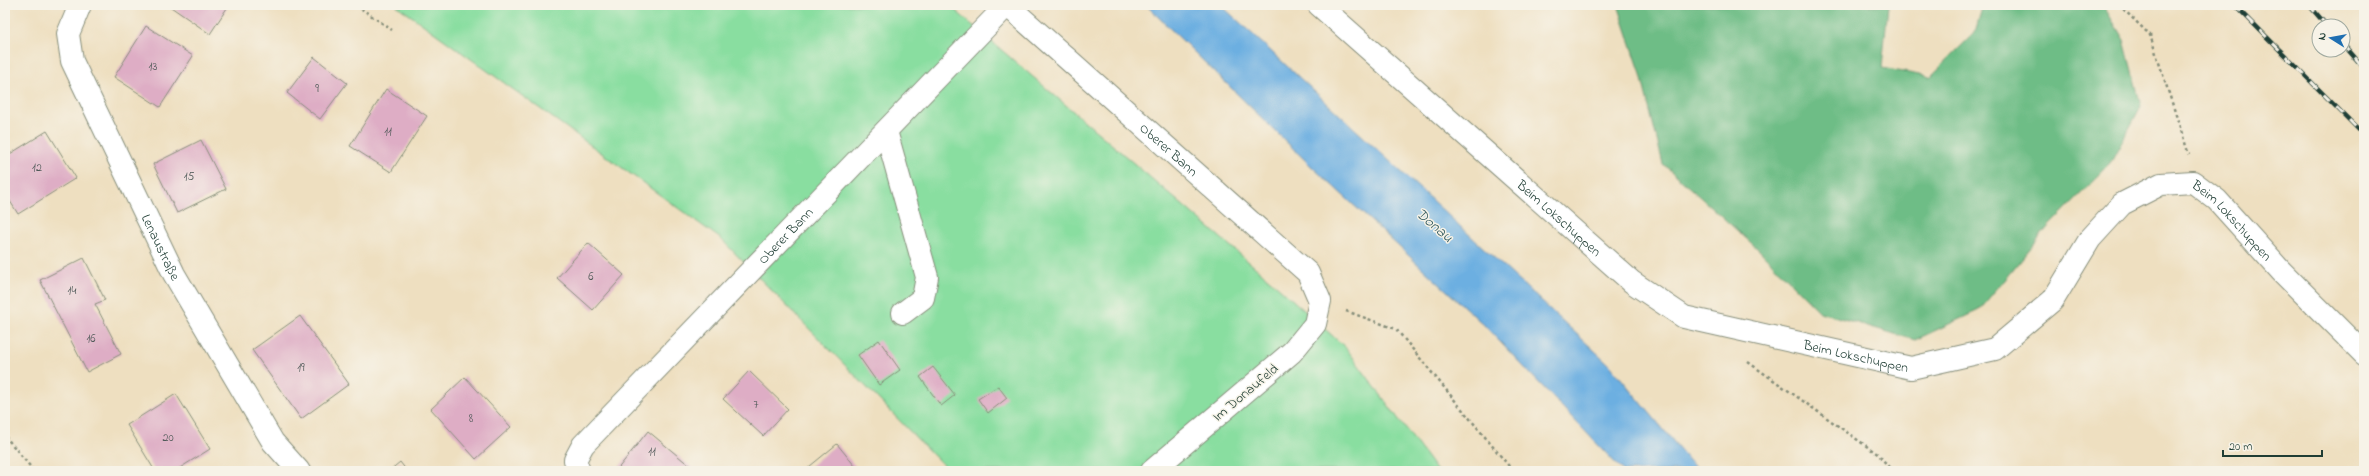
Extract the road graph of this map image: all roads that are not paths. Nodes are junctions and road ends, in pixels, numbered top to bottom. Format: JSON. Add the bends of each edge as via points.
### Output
{"nodes":[{"id":1,"x":80,"y":5,"type":"edge"},
{"id":2,"x":1007,"y":5,"type":"edge"},
{"id":3,"x":1319,"y":5,"type":"edge"},
{"id":4,"x":886,"y":131,"type":"junction"},
{"id":5,"x":1320,"y":301,"type":"joint"},
{"id":6,"x":903,"y":313,"type":"dead end"},
{"id":7,"x":2364,"y":354,"type":"edge"},
{"id":8,"x":299,"y":471,"type":"edge"},
{"id":9,"x":579,"y":471,"type":"edge"},
{"id":10,"x":1152,"y":471,"type":"edge"}],
"edges":[{"from":1,"to":8,"type":"street","name":"Lenaustraße","via":[[68,34],[72,61],[174,274],[273,442]]},
{"from":2,"to":4,"type":"street","name":"Oberer Bann"},
{"from":2,"to":5,"type":"street","name":"Oberer Bann","via":[[1308,273]]},
{"from":3,"to":7,"type":"street","name":"Beim Lokschuppen","via":[[1632,282],[1684,317],[1911,368],[1995,349],[2053,300],[2090,239],[2122,204],[2161,184],[2193,182],[2217,200],[2281,271]]},
{"from":4,"to":6,"type":"street","via":[[927,277],[923,298]]},
{"from":4,"to":9,"type":"street","name":"Oberer Bann","via":[[584,445],[576,460]]},
{"from":5,"to":10,"type":"street","name":"Im Donaufeld","via":[[1315,324],[1292,352]]}]}
